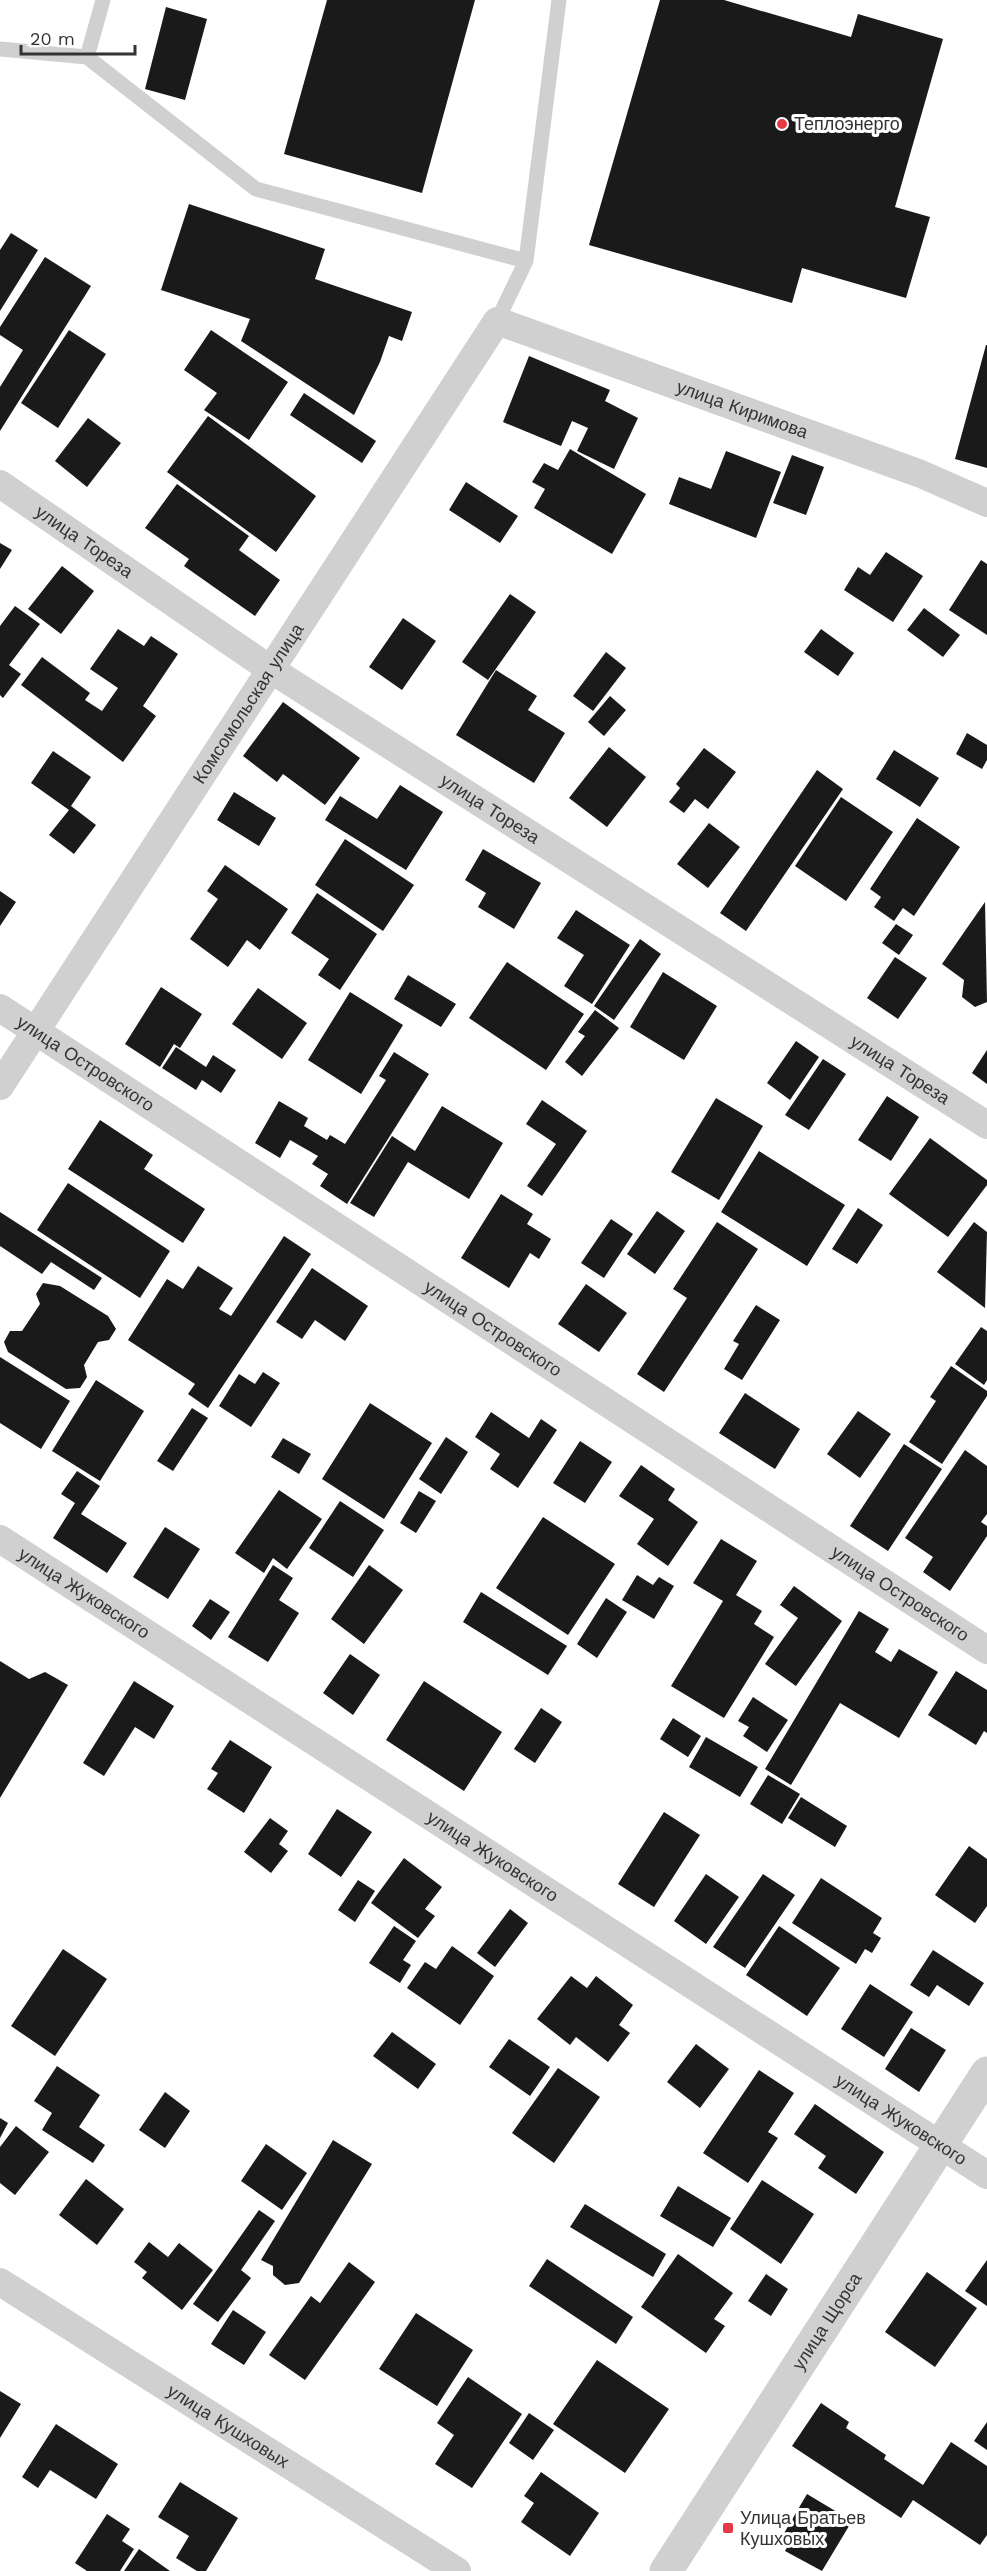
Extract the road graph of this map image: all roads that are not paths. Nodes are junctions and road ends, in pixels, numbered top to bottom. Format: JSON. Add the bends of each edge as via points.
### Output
{"nodes":[{"id":1,"x":103,"y":0,"type":"edge"},
{"id":2,"x":559,"y":0,"type":"edge"},
{"id":3,"x":0,"y":49,"type":"edge"},
{"id":4,"x":87,"y":57,"type":"junction"},
{"id":5,"x":526,"y":261,"type":"junction"},
{"id":6,"x":497,"y":321,"type":"junction"},
{"id":7,"x":0,"y":484,"type":"edge"},
{"id":8,"x":987,"y":503,"type":"edge"},
{"id":9,"x":270,"y":669,"type":"junction"},
{"id":10,"x":0,"y":1008,"type":"edge"},
{"id":11,"x":36,"y":1031,"type":"junction"},
{"id":12,"x":0,"y":1086,"type":"edge"},
{"id":13,"x":987,"y":1125,"type":"edge"},
{"id":14,"x":0,"y":1539,"type":"edge"},
{"id":15,"x":987,"y":1650,"type":"edge"},
{"id":16,"x":987,"y":2073,"type":"edge"},
{"id":17,"x":942,"y":2146,"type":"junction"},
{"id":18,"x":987,"y":2175,"type":"edge"},
{"id":19,"x":0,"y":2283,"type":"edge"},
{"id":20,"x":457,"y":2571,"type":"edge"},
{"id":21,"x":666,"y":2571,"type":"edge"}],
"edges":[{"from":1,"to":4,"type":"lane"},
{"from":2,"to":5,"type":"lane"},
{"from":3,"to":4,"type":"lane"},
{"from":4,"to":5,"type":"lane","via":[[256,189]]},
{"from":5,"to":6,"type":"lane"},
{"from":6,"to":8,"type":"street","name":"улица Киримова","via":[[921,474]]},
{"from":6,"to":9,"type":"street","name":"Комсомольская улица"},
{"from":7,"to":9,"type":"street","name":"улица Тореза"},
{"from":9,"to":11,"type":"street","name":"Комсомольская улица"},
{"from":9,"to":13,"type":"street","name":"улица Тореза"},
{"from":10,"to":11,"type":"street","name":"улица Островского"},
{"from":11,"to":12,"type":"street","name":"Комсомольская улица"},
{"from":11,"to":15,"type":"street","name":"улица Островского"},
{"from":14,"to":17,"type":"street","name":"улица Жуковского"},
{"from":16,"to":17,"type":"street","name":"улица Щорса"},
{"from":17,"to":18,"type":"street","name":"улица Жуковского"},
{"from":17,"to":21,"type":"street","name":"улица Щорса"},
{"from":19,"to":20,"type":"street","name":"улица Кушховых"}]}
